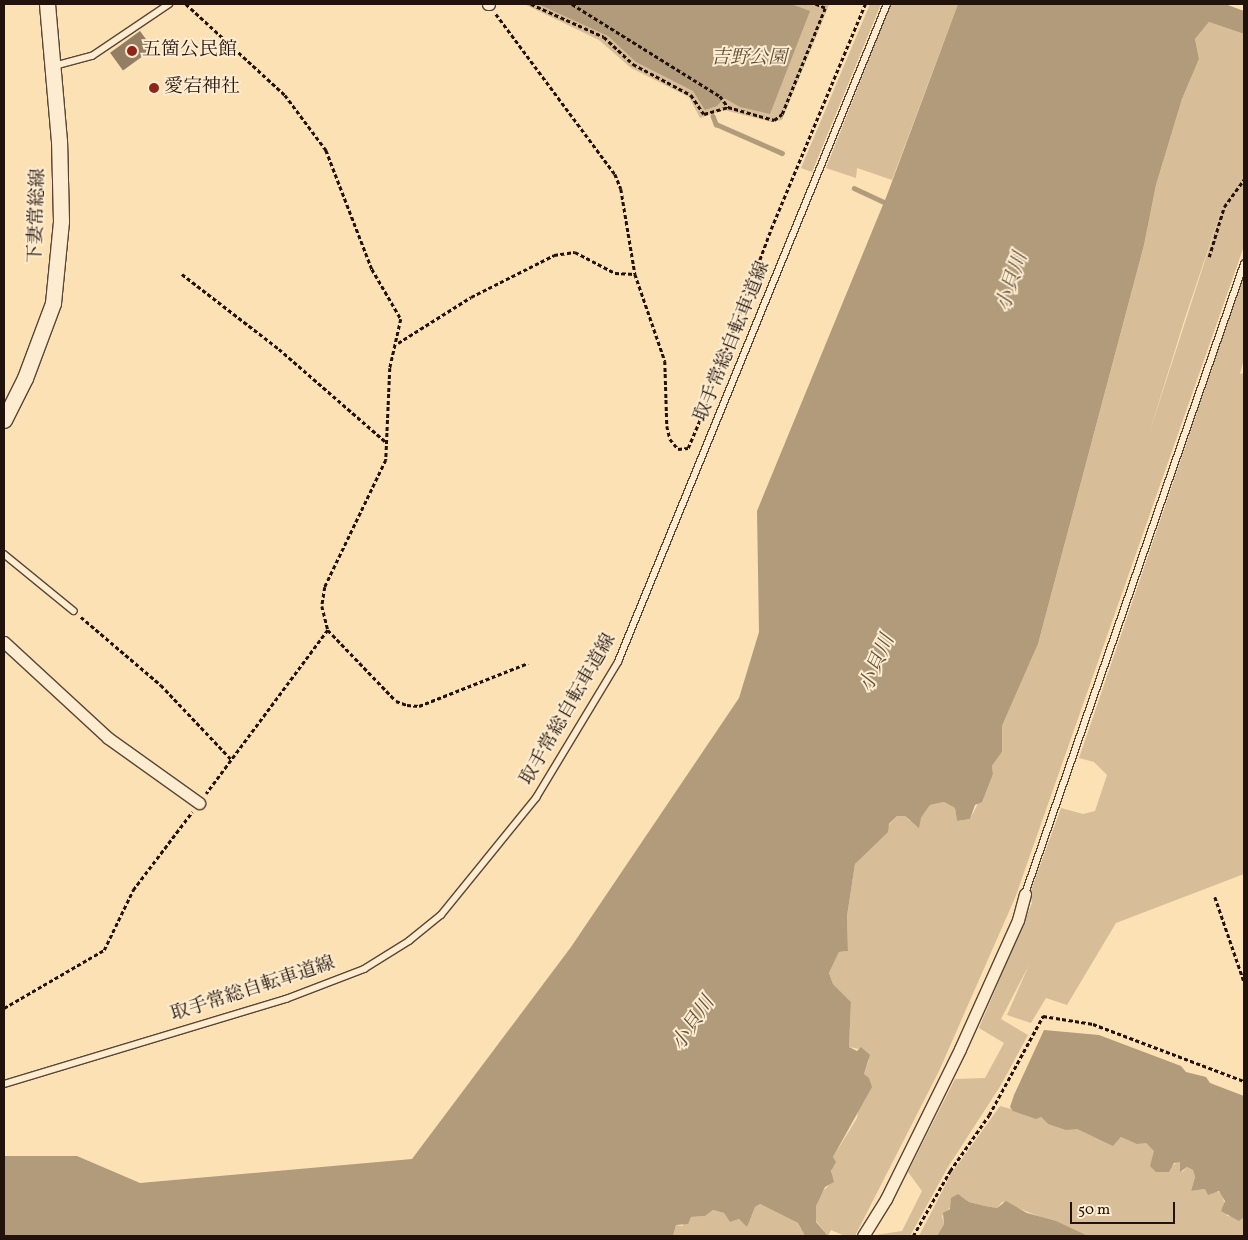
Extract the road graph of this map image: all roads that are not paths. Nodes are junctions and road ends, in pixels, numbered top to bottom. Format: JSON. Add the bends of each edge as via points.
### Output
{"nodes":[{"id":1,"x":47,"y":4,"type":"edge"},
{"id":2,"x":169,"y":4,"type":"edge"},
{"id":3,"x":887,"y":4,"type":"edge"},
{"id":4,"x":52,"y":66,"type":"junction"},
{"id":5,"x":1244,"y":264,"type":"edge"},
{"id":6,"x":4,"y":420,"type":"edge"},
{"id":7,"x":4,"y":554,"type":"edge"},
{"id":8,"x":74,"y":611,"type":"road end"},
{"id":9,"x":4,"y":642,"type":"edge"},
{"id":10,"x":199,"y":803,"type":"road end"},
{"id":11,"x":1025,"y":894,"type":"joint"},
{"id":12,"x":4,"y":1084,"type":"edge"},
{"id":13,"x":863,"y":1236,"type":"edge"}],
"edges":[{"from":1,"to":4,"type":"main road","name":"下妻常総線"},
{"from":2,"to":4,"type":"lane","via":[[92,56]]},
{"from":3,"to":12,"type":"lane","name":"取手常総自転車道線","via":[[618,662],[536,798],[441,915],[409,941],[364,969],[286,1000]]},
{"from":4,"to":6,"type":"main road","name":"下妻常総線","via":[[59,141],[61,221],[53,303],[25,378]]},
{"from":5,"to":11,"type":"lane"},
{"from":7,"to":8,"type":"lane"},
{"from":9,"to":10,"type":"street","via":[[108,738]]},
{"from":11,"to":13,"type":"street","via":[[1018,920],[960,1048],[886,1199]]}]}
